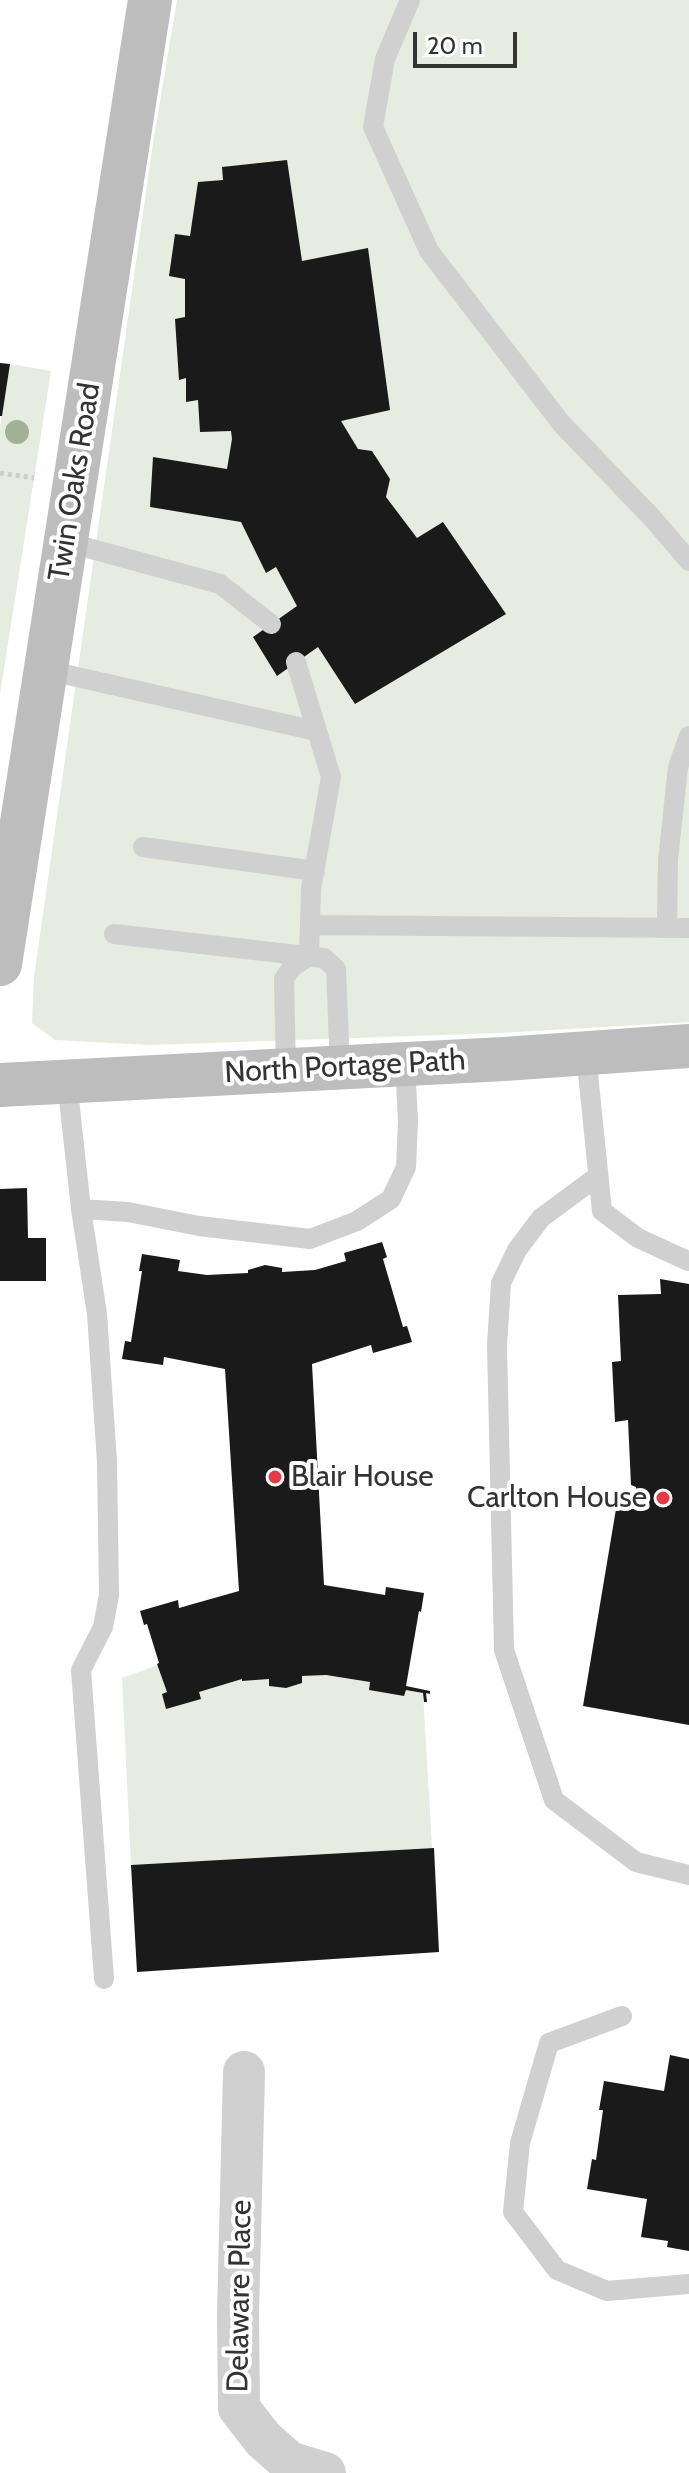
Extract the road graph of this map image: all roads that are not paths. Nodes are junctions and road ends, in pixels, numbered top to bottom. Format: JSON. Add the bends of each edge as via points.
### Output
{"nodes":[{"id":1,"x":150,"y":0,"type":"edge"},
{"id":2,"x":410,"y":0,"type":"edge"},
{"id":3,"x":66,"y":542,"type":"junction"},
{"id":4,"x":689,"y":561,"type":"edge"},
{"id":5,"x":271,"y":624,"type":"dead end"},
{"id":6,"x":296,"y":662,"type":"dead end"},
{"id":7,"x":46,"y":670,"type":"junction"},
{"id":8,"x":316,"y":731,"type":"junction"},
{"id":9,"x":689,"y":736,"type":"edge"},
{"id":10,"x":143,"y":847,"type":"dead end"},
{"id":11,"x":315,"y":871,"type":"junction"},
{"id":12,"x":310,"y":925,"type":"junction"},
{"id":13,"x":667,"y":928,"type":"junction"},
{"id":14,"x":689,"y":928,"type":"edge"},
{"id":15,"x":114,"y":934,"type":"dead end"},
{"id":16,"x":309,"y":956,"type":"junction"},
{"id":17,"x":0,"y":964,"type":"edge"},
{"id":18,"x":689,"y":1046,"type":"edge"},
{"id":19,"x":586,"y":1054,"type":"junction"},
{"id":20,"x":405,"y":1064,"type":"junction"},
{"id":21,"x":340,"y":1067,"type":"junction"},
{"id":22,"x":286,"y":1069,"type":"junction"},
{"id":23,"x":67,"y":1081,"type":"junction"},
{"id":24,"x":0,"y":1085,"type":"edge"},
{"id":25,"x":598,"y":1176,"type":"junction"},
{"id":26,"x":81,"y":1209,"type":"junction"},
{"id":27,"x":688,"y":1261,"type":"edge"},
{"id":28,"x":689,"y":1875,"type":"edge"},
{"id":29,"x":104,"y":1979,"type":"dead end"},
{"id":30,"x":622,"y":2016,"type":"dead end"},
{"id":31,"x":244,"y":2072,"type":"dead end"},
{"id":32,"x":689,"y":2284,"type":"edge"},
{"id":33,"x":325,"y":2473,"type":"edge"}],
"edges":[{"from":1,"to":3,"type":"main road","name":"Twin Oaks Road"},
{"from":2,"to":4,"type":"lane","via":[[385,59],[373,127],[429,251],[561,423]]},
{"from":3,"to":5,"type":"lane","via":[[220,584]]},
{"from":3,"to":7,"type":"main road","name":"Twin Oaks Road"},
{"from":6,"to":8,"type":"lane"},
{"from":7,"to":8,"type":"lane"},
{"from":7,"to":17,"type":"main road","name":"Twin Oaks Road"},
{"from":8,"to":11,"type":"lane","via":[[331,777]]},
{"from":9,"to":13,"type":"lane","via":[[678,767]]},
{"from":10,"to":11,"type":"lane"},
{"from":11,"to":12,"type":"lane"},
{"from":12,"to":13,"type":"lane"},
{"from":12,"to":16,"type":"lane"},
{"from":13,"to":14,"type":"lane"},
{"from":15,"to":16,"type":"lane"},
{"from":16,"to":21,"type":"lane","via":[[324,958],[336,969]]},
{"from":16,"to":22,"type":"lane","via":[[284,979]]},
{"from":18,"to":19,"type":"main road","name":"North Portage Path"},
{"from":19,"to":20,"type":"main road","name":"North Portage Path"},
{"from":19,"to":25,"type":"lane"},
{"from":20,"to":21,"type":"main road","name":"North Portage Path"},
{"from":20,"to":26,"type":"lane","via":[[406,1167],[391,1199],[357,1221],[310,1239]]},
{"from":21,"to":22,"type":"main road","name":"North Portage Path"},
{"from":22,"to":23,"type":"main road","name":"North Portage Path"},
{"from":23,"to":24,"type":"main road","name":"North Portage Path"},
{"from":23,"to":26,"type":"lane"},
{"from":25,"to":27,"type":"lane","via":[[602,1211],[638,1238]]},
{"from":25,"to":28,"type":"lane","via":[[541,1218],[501,1283],[497,1345],[504,1650],[554,1800],[636,1862]]},
{"from":26,"to":29,"type":"lane","via":[[97,1314],[107,1462],[109,1595],[103,1627],[81,1670]]},
{"from":30,"to":32,"type":"lane","via":[[549,2043],[520,2143],[513,2212],[557,2270],[607,2291]]},
{"from":31,"to":33,"type":"street","name":"Delaware Place","via":[[239,2408],[289,2462]]}]}
